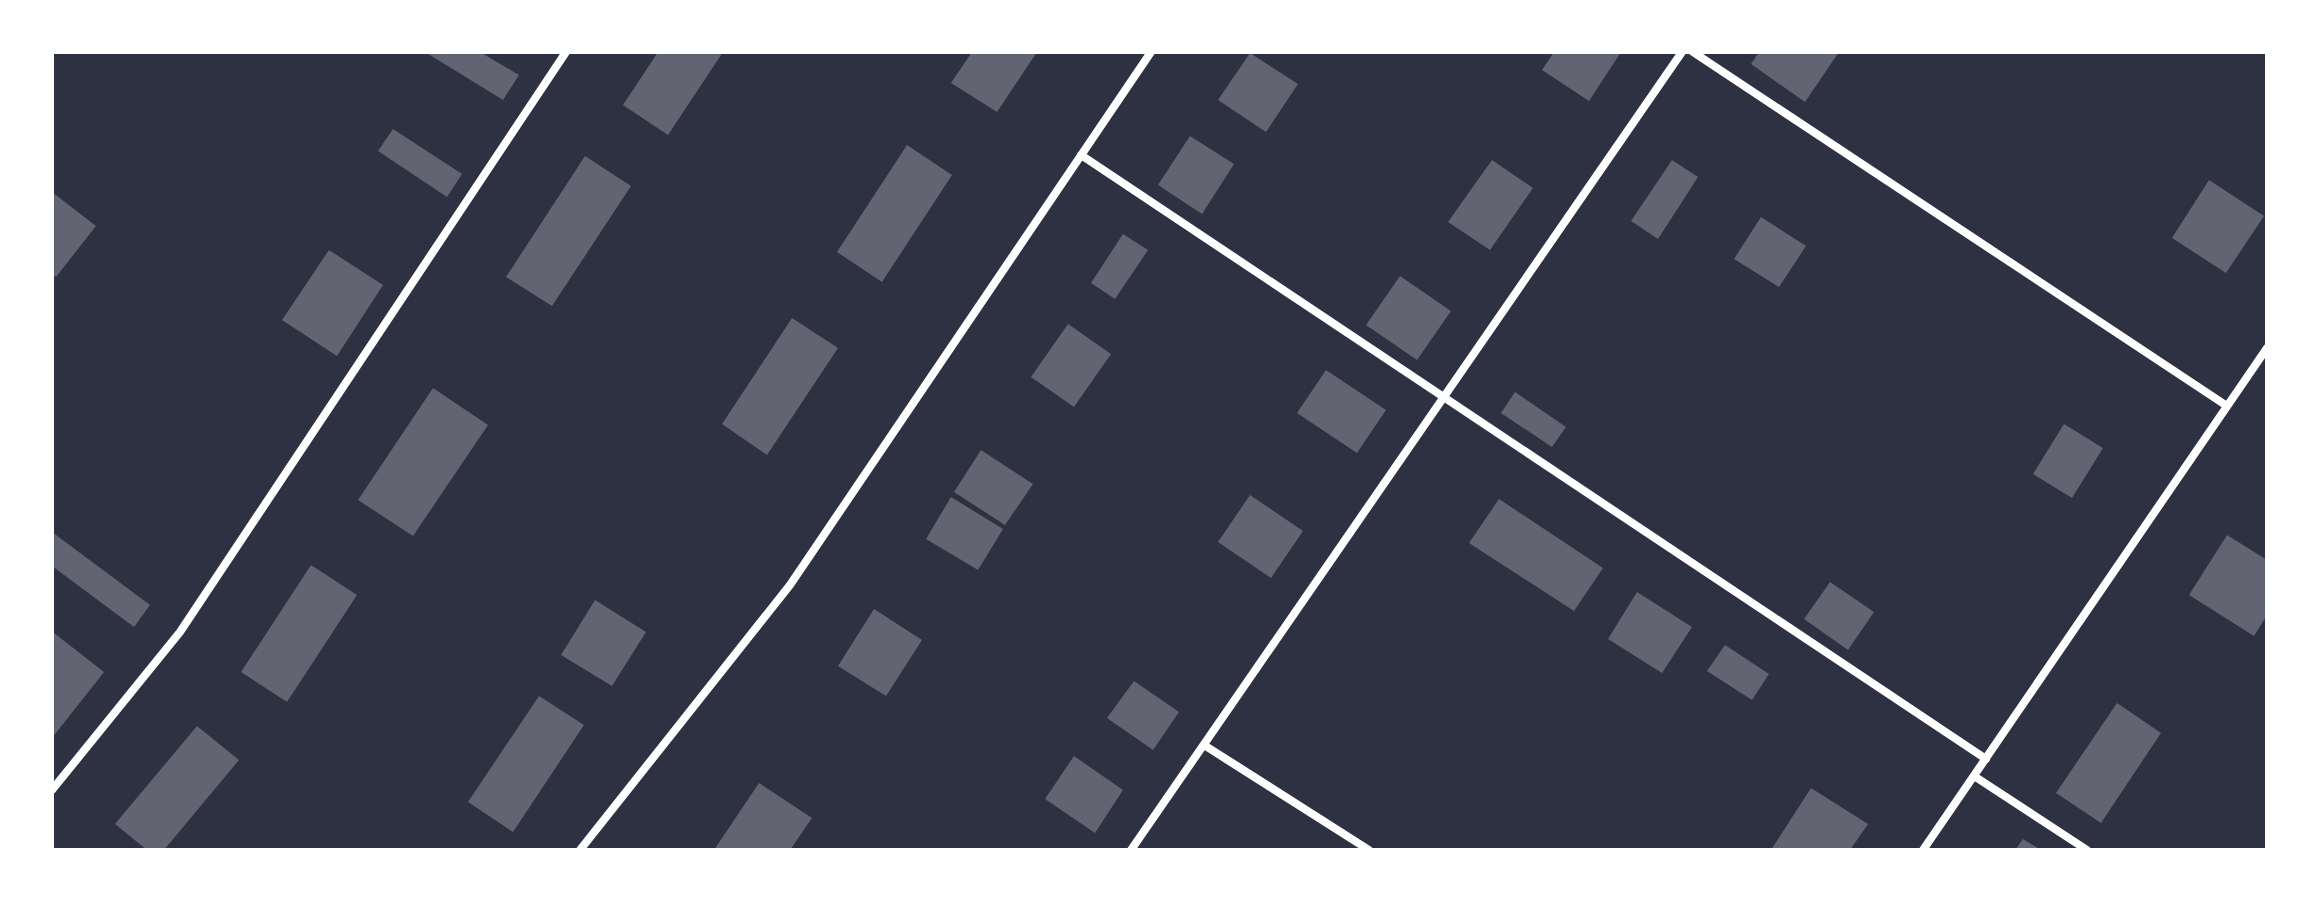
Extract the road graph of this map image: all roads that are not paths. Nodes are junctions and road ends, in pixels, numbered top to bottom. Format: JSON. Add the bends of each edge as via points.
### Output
{"nodes":[{"id":1,"x":566,"y":52,"type":"edge"},
{"id":2,"x":1151,"y":52,"type":"edge"},
{"id":3,"x":1682,"y":52,"type":"edge"},
{"id":4,"x":1693,"y":52,"type":"edge"},
{"id":5,"x":1081,"y":155,"type":"junction"},
{"id":6,"x":2267,"y":348,"type":"edge"},
{"id":7,"x":1445,"y":398,"type":"junction"},
{"id":8,"x":2227,"y":406,"type":"junction"},
{"id":9,"x":1204,"y":745,"type":"junction"},
{"id":10,"x":1986,"y":759,"type":"junction"},
{"id":11,"x":1974,"y":776,"type":"junction"},
{"id":12,"x":52,"y":790,"type":"edge"},
{"id":13,"x":580,"y":850,"type":"edge"},
{"id":14,"x":1131,"y":850,"type":"edge"},
{"id":15,"x":1369,"y":850,"type":"edge"},
{"id":16,"x":1923,"y":850,"type":"edge"},
{"id":17,"x":2087,"y":850,"type":"edge"}],
"edges":[{"from":1,"to":12,"type":"street","via":[[180,632]]},
{"from":2,"to":5,"type":"street"},
{"from":3,"to":7,"type":"street"},
{"from":4,"to":8,"type":"street"},
{"from":5,"to":7,"type":"street"},
{"from":5,"to":13,"type":"street","via":[[790,585]]},
{"from":6,"to":8,"type":"street"},
{"from":7,"to":9,"type":"street"},
{"from":7,"to":10,"type":"street"},
{"from":8,"to":10,"type":"street"},
{"from":9,"to":14,"type":"street"},
{"from":9,"to":15,"type":"street"},
{"from":10,"to":11,"type":"street"},
{"from":11,"to":16,"type":"street"},
{"from":11,"to":17,"type":"street"}]}
